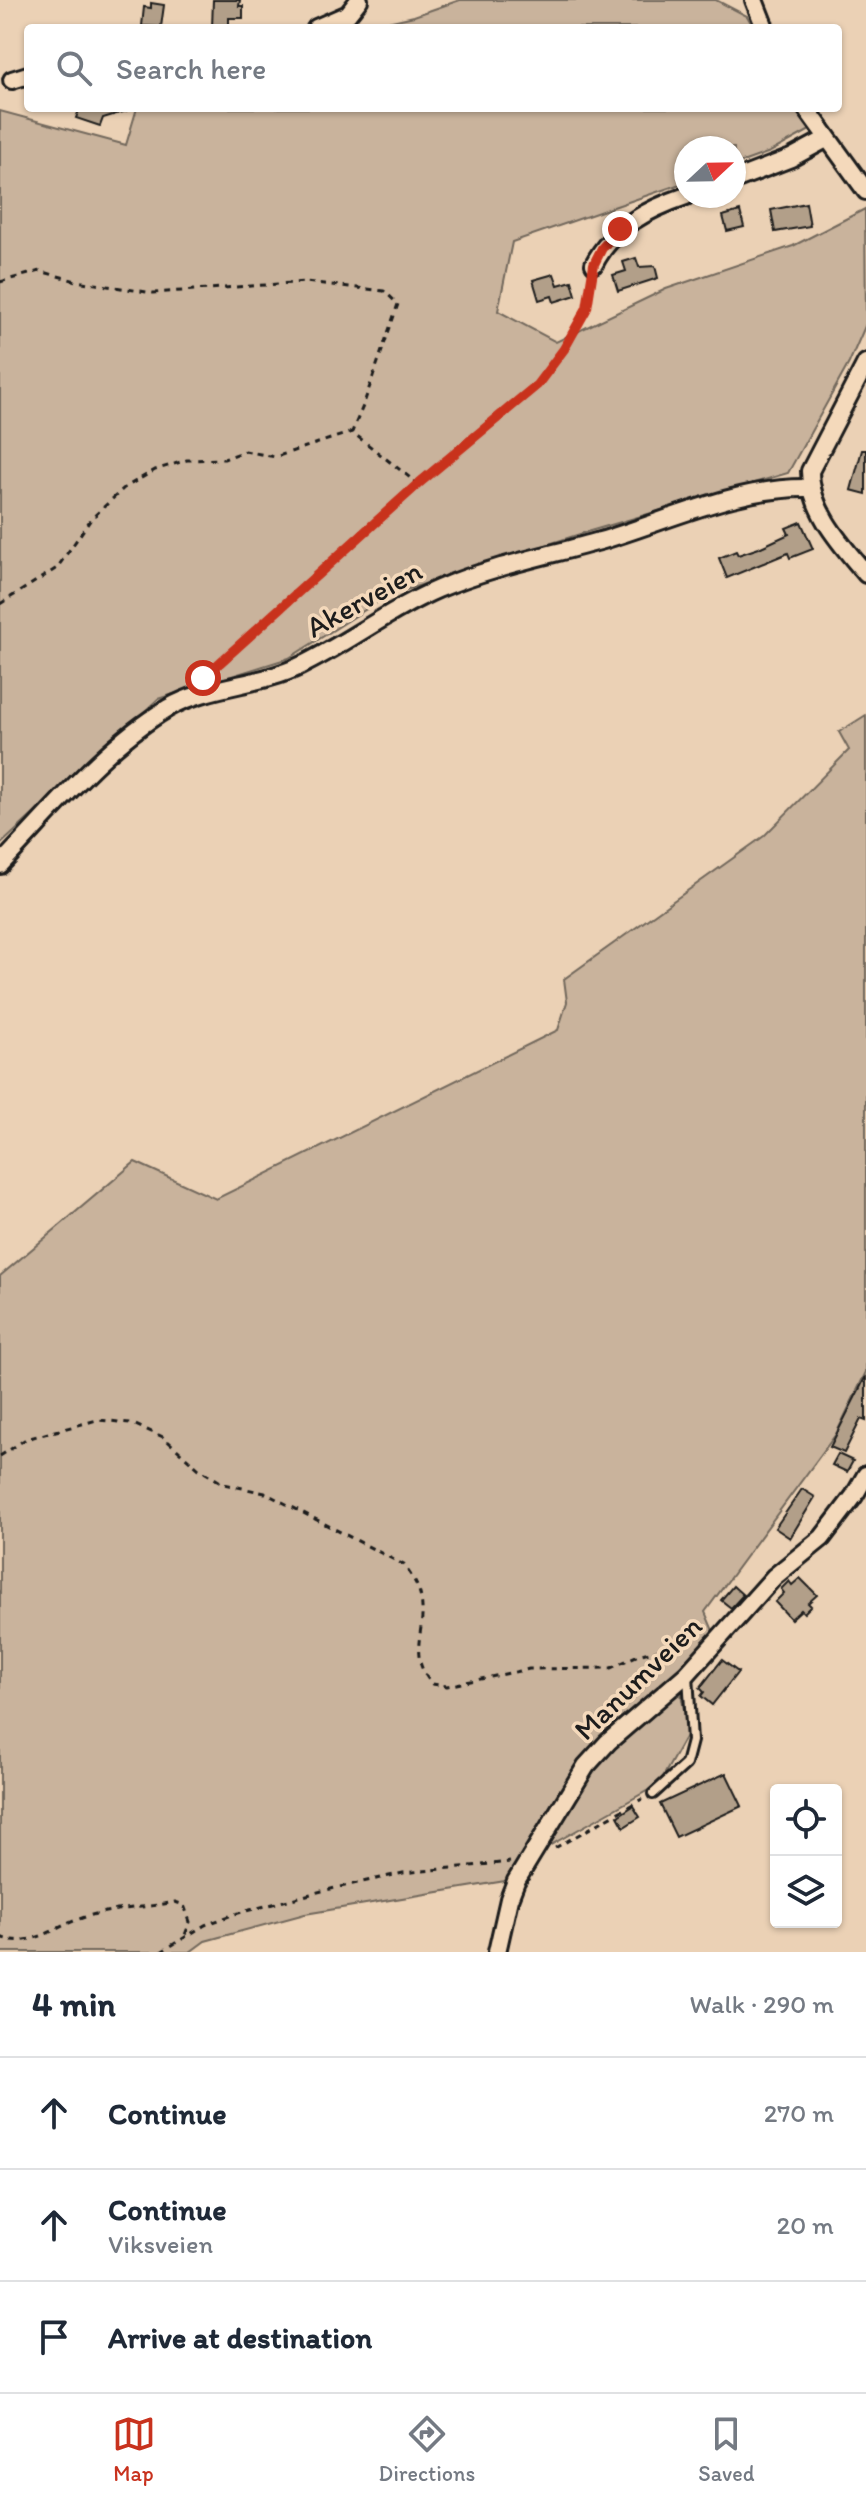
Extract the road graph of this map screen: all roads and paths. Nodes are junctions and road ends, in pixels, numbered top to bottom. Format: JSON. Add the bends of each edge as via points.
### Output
{"nodes":[{"id":1,"x":359,"y":0,"type":"edge"},
{"id":2,"x":754,"y":0,"type":"edge"},
{"id":3,"x":325,"y":24,"type":"edge"},
{"id":4,"x":763,"y":24,"type":"edge"},
{"id":5,"x":809,"y":112,"type":"edge"},
{"id":6,"x":826,"y":139,"type":"junction"},
{"id":7,"x":746,"y":175,"type":"edge"},
{"id":8,"x":866,"y":191,"type":"edge"},
{"id":9,"x":674,"y":200,"type":"edge"},
{"id":10,"x":594,"y":264,"type":"joint"},
{"id":11,"x":0,"y":282,"type":"edge"},
{"id":12,"x":866,"y":363,"type":"edge"},
{"id":13,"x":352,"y":432,"type":"junction"},
{"id":14,"x":418,"y":484,"type":"junction"},
{"id":15,"x":810,"y":488,"type":"junction"},
{"id":16,"x":866,"y":574,"type":"edge"},
{"id":17,"x":0,"y":604,"type":"edge"},
{"id":18,"x":203,"y":678,"type":"dead end"},
{"id":19,"x":0,"y":865,"type":"edge"},
{"id":20,"x":0,"y":1456,"type":"edge"},
{"id":21,"x":866,"y":1475,"type":"edge"},
{"id":22,"x":706,"y":1629,"type":"dead end"},
{"id":23,"x":687,"y":1674,"type":"junction"},
{"id":24,"x":653,"y":1794,"type":"joint"},
{"id":25,"x":550,"y":1851,"type":"dead end"},
{"id":26,"x":527,"y":1861,"type":"junction"},
{"id":27,"x":185,"y":1935,"type":"junction"},
{"id":28,"x":0,"y":1937,"type":"edge"},
{"id":29,"x":161,"y":1952,"type":"edge"},
{"id":30,"x":497,"y":1952,"type":"edge"}],
"edges":[{"from":1,"to":3,"type":"street","via":[[348,14]]},
{"from":2,"to":4,"type":"street"},
{"from":5,"to":6,"type":"street"},
{"from":6,"to":7,"type":"street"},
{"from":6,"to":8,"type":"street"},
{"from":9,"to":10,"type":"street","via":[[620,229]]},
{"from":10,"to":14,"type":"path","via":[[587,308],[537,385]]},
{"from":11,"to":13,"type":"path","via":[[40,271],[153,293],[306,282],[384,291],[398,304]]},
{"from":12,"to":15,"type":"street","via":[[810,471]]},
{"from":13,"to":14,"type":"path"},
{"from":13,"to":17,"type":"path","via":[[275,457],[245,451],[155,470],[124,488],[91,519],[57,568]]},
{"from":14,"to":18,"type":"path"},
{"from":15,"to":16,"type":"street","via":[[825,520]]},
{"from":15,"to":19,"type":"street","name":"Akerveien","via":[[781,487],[727,500],[440,588],[299,667],[170,707],[112,751]]},
{"from":20,"to":22,"type":"path","via":[[26,1439],[97,1420],[131,1423],[163,1437],[224,1484],[265,1493],[404,1565],[422,1602],[417,1653],[421,1671],[432,1684],[447,1686],[529,1669],[611,1668]]},
{"from":21,"to":23,"type":"street","name":"Manumveien","via":[[822,1538],[759,1593]]},
{"from":23,"to":24,"type":"lane","via":[[692,1741],[686,1764]]},
{"from":23,"to":26,"type":"street","name":"Manumveien","via":[[586,1766]]},
{"from":24,"to":25,"type":"path"},
{"from":26,"to":27,"type":"path","via":[[403,1873],[235,1914]]},
{"from":26,"to":30,"type":"street","name":"Manumveien","via":[[509,1899]]},
{"from":27,"to":28,"type":"path","via":[[190,1922],[184,1905],[175,1902],[84,1917],[31,1940]]},
{"from":27,"to":29,"type":"path"}]}
